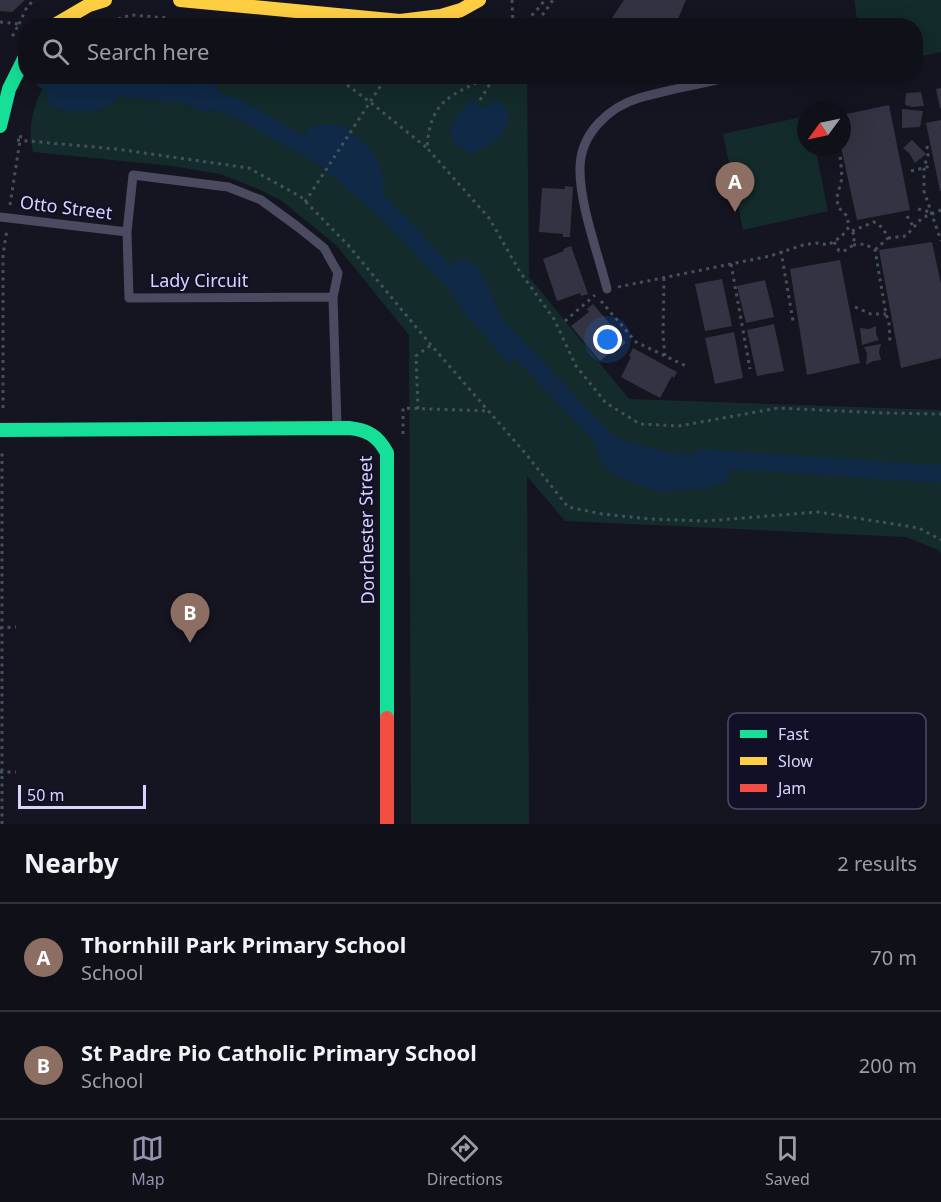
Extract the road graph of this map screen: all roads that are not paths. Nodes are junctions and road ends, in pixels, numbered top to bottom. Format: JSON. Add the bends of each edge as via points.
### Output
{"nodes":[{"id":1,"x":105,"y":0,"type":"edge"},
{"id":2,"x":180,"y":0,"type":"edge"},
{"id":3,"x":479,"y":0,"type":"edge"},
{"id":4,"x":67,"y":18,"type":"edge"},
{"id":5,"x":369,"y":18,"type":"edge"},
{"id":6,"x":434,"y":18,"type":"edge"},
{"id":7,"x":18,"y":67,"type":"edge"},
{"id":8,"x":699,"y":84,"type":"edge"},
{"id":9,"x":0,"y":126,"type":"edge"},
{"id":10,"x":0,"y":217,"type":"edge"},
{"id":11,"x":127,"y":232,"type":"junction"},
{"id":12,"x":607,"y":289,"type":"road end"},
{"id":13,"x":333,"y":297,"type":"junction"},
{"id":14,"x":337,"y":428,"type":"junction"},
{"id":15,"x":0,"y":430,"type":"edge"},
{"id":16,"x":387,"y":824,"type":"edge"}],
"edges":[{"from":1,"to":4,"type":"street"},
{"from":2,"to":5,"type":"street"},
{"from":3,"to":6,"type":"street"},
{"from":7,"to":9,"type":"street","via":[[7,89]]},
{"from":8,"to":12,"type":"lane","via":[[638,98],[618,107],[599,121],[587,139],[580,166],[584,202]]},
{"from":10,"to":11,"type":"lane","name":"Otto Street"},
{"from":11,"to":13,"type":"lane","name":"Lady Circuit","via":[[129,298]]},
{"from":11,"to":13,"type":"lane","name":"Lady Circuit","via":[[133,175],[228,187],[261,201],[324,249],[338,273]]},
{"from":13,"to":14,"type":"lane","name":"Lady Circuit"},
{"from":14,"to":15,"type":"street","name":"Dorchester Street"},
{"from":14,"to":16,"type":"street","name":"Dorchester Street","via":[[375,434],[387,453]]}]}
